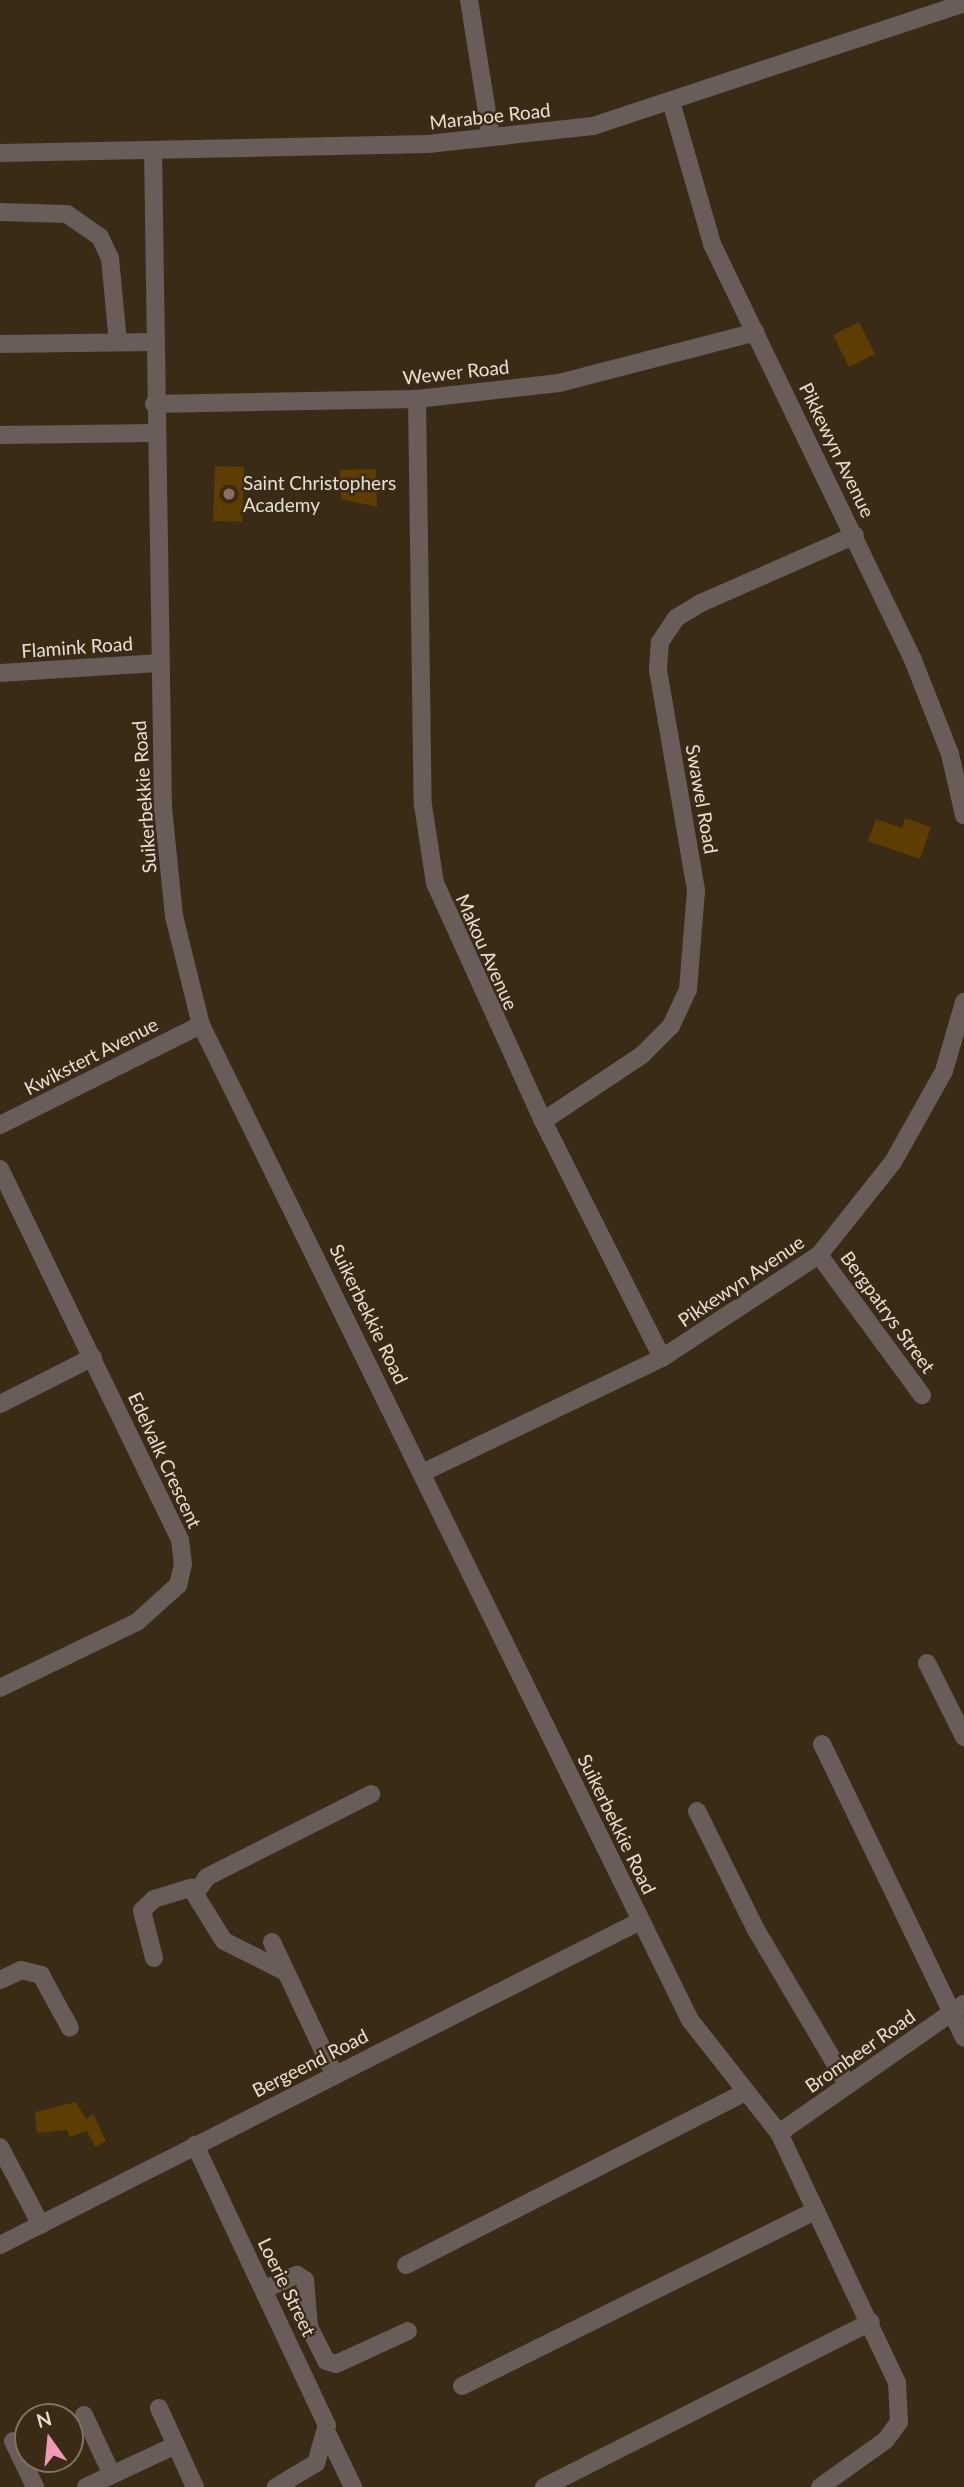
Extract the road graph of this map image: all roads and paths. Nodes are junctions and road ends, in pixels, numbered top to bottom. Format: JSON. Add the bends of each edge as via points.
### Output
{"nodes":[{"id":1,"x":469,"y":0,"type":"edge"},
{"id":2,"x":964,"y":3,"type":"edge"},
{"id":3,"x":672,"y":105,"type":"junction"},
{"id":4,"x":491,"y":137,"type":"junction"},
{"id":5,"x":153,"y":150,"type":"junction"},
{"id":6,"x":0,"y":153,"type":"edge"},
{"id":7,"x":0,"y":212,"type":"edge"},
{"id":8,"x":755,"y":332,"type":"junction"},
{"id":9,"x":118,"y":342,"type":"junction"},
{"id":10,"x":154,"y":342,"type":"junction"},
{"id":11,"x":0,"y":344,"type":"edge"},
{"id":12,"x":416,"y":399,"type":"junction"},
{"id":13,"x":153,"y":404,"type":"junction"},
{"id":14,"x":154,"y":433,"type":"junction"},
{"id":15,"x":0,"y":435,"type":"edge"},
{"id":16,"x":855,"y":535,"type":"junction"},
{"id":17,"x":157,"y":663,"type":"junction"},
{"id":18,"x":0,"y":673,"type":"edge"},
{"id":19,"x":964,"y":815,"type":"edge"},
{"id":20,"x":964,"y":1002,"type":"edge"},
{"id":21,"x":201,"y":1025,"type":"junction"},
{"id":22,"x":542,"y":1121,"type":"junction"},
{"id":23,"x":0,"y":1125,"type":"edge"},
{"id":24,"x":0,"y":1170,"type":"edge"},
{"id":25,"x":819,"y":1255,"type":"junction"},
{"id":26,"x":93,"y":1357,"type":"junction"},
{"id":27,"x":662,"y":1359,"type":"junction"},
{"id":28,"x":922,"y":1395,"type":"dead end"},
{"id":29,"x":0,"y":1404,"type":"edge"},
{"id":30,"x":424,"y":1472,"type":"junction"},
{"id":31,"x":927,"y":1663,"type":"dead end"},
{"id":32,"x":0,"y":1688,"type":"edge"},
{"id":33,"x":964,"y":1737,"type":"edge"},
{"id":34,"x":822,"y":1744,"type":"dead end"},
{"id":35,"x":371,"y":1794,"type":"dead end"},
{"id":36,"x":698,"y":1811,"type":"dead end"},
{"id":37,"x":197,"y":1891,"type":"junction"},
{"id":38,"x":640,"y":1921,"type":"junction"},
{"id":39,"x":272,"y":1942,"type":"dead end"},
{"id":40,"x":154,"y":1958,"type":"dead end"},
{"id":41,"x":286,"y":1972,"type":"junction"},
{"id":42,"x":0,"y":1980,"type":"edge"},
{"id":43,"x":958,"y":2008,"type":"edge"},
{"id":44,"x":69,"y":2028,"type":"dead end"},
{"id":45,"x":964,"y":2038,"type":"edge"},
{"id":46,"x":334,"y":2074,"type":"junction"},
{"id":47,"x":848,"y":2085,"type":"junction"},
{"id":48,"x":745,"y":2092,"type":"junction"},
{"id":49,"x":779,"y":2133,"type":"junction"},
{"id":50,"x":195,"y":2145,"type":"junction"},
{"id":51,"x":0,"y":2147,"type":"edge"},
{"id":52,"x":817,"y":2210,"type":"junction"},
{"id":53,"x":41,"y":2225,"type":"junction"},
{"id":54,"x":0,"y":2245,"type":"edge"},
{"id":55,"x":406,"y":2265,"type":"dead end"},
{"id":56,"x":265,"y":2289,"type":"junction"},
{"id":57,"x":871,"y":2322,"type":"junction"},
{"id":58,"x":408,"y":2331,"type":"dead end"},
{"id":59,"x":462,"y":2386,"type":"dead end"},
{"id":60,"x":159,"y":2408,"type":"dead end"},
{"id":61,"x":84,"y":2415,"type":"dead end"},
{"id":62,"x":13,"y":2441,"type":"dead end"},
{"id":63,"x":326,"y":2443,"type":"junction"},
{"id":64,"x":176,"y":2445,"type":"junction"},
{"id":65,"x":112,"y":2475,"type":"junction"},
{"id":66,"x":193,"y":2484,"type":"edge"},
{"id":67,"x":35,"y":2487,"type":"edge"},
{"id":68,"x":86,"y":2487,"type":"edge"},
{"id":69,"x":276,"y":2487,"type":"edge"},
{"id":70,"x":353,"y":2487,"type":"edge"},
{"id":71,"x":544,"y":2487,"type":"edge"},
{"id":72,"x":820,"y":2487,"type":"edge"}],
"edges":[{"from":1,"to":4,"type":"street"},
{"from":2,"to":3,"type":"street","name":"Maraboe Road","via":[[825,46]]},
{"from":3,"to":4,"type":"street","name":"Maraboe Road","via":[[593,126]]},
{"from":3,"to":8,"type":"street","name":"Pikkewyn Avenue","via":[[700,212]]},
{"from":4,"to":5,"type":"street","name":"Maraboe Road"},
{"from":5,"to":6,"type":"street","name":"Maraboe Road"},
{"from":5,"to":10,"type":"street","name":"Suikerbekkie Road"},
{"from":7,"to":9,"type":"street","via":[[67,214],[100,237],[110,258]]},
{"from":8,"to":12,"type":"street","name":"Wewer Road","via":[[559,383]]},
{"from":8,"to":16,"type":"street","name":"Pikkewyn Avenue"},
{"from":9,"to":10,"type":"street"},
{"from":9,"to":11,"type":"street"},
{"from":10,"to":13,"type":"street","name":"Suikerbekkie Road"},
{"from":12,"to":13,"type":"street","name":"Wewer Road"},
{"from":12,"to":22,"type":"street","name":"Makou Avenue","via":[[423,805],[435,883]]},
{"from":13,"to":14,"type":"street","name":"Suikerbekkie Road"},
{"from":14,"to":15,"type":"street"},
{"from":14,"to":17,"type":"street","name":"Suikerbekkie Road"},
{"from":16,"to":19,"type":"street","name":"Pikkewyn Avenue","via":[[950,754]]},
{"from":16,"to":22,"type":"street","name":"Swawel Road","via":[[701,603],[676,618],[660,642],[658,669],[696,890],[688,990],[671,1026],[642,1055]]},
{"from":17,"to":18,"type":"street","name":"Flamink Road"},
{"from":17,"to":21,"type":"street","name":"Suikerbekkie Road","via":[[174,916]]},
{"from":20,"to":25,"type":"street","name":"Pikkewyn Avenue","via":[[943,1071],[893,1162]]},
{"from":21,"to":23,"type":"street","name":"Kwikstert Avenue"},
{"from":21,"to":30,"type":"street","name":"Suikerbekkie Road"},
{"from":22,"to":27,"type":"street","name":"Makou Avenue"},
{"from":24,"to":26,"type":"street","name":"Edelvalk Crescent"},
{"from":25,"to":27,"type":"street","name":"Pikkewyn Avenue"},
{"from":25,"to":28,"type":"street","name":"Bergpatrys Street"},
{"from":26,"to":29,"type":"street"},
{"from":26,"to":32,"type":"street","name":"Edelvalk Crescent","via":[[180,1540],[178,1585],[136,1622]]},
{"from":27,"to":30,"type":"street","name":"Pikkewyn Avenue"},
{"from":30,"to":38,"type":"street","name":"Suikerbekkie Road"},
{"from":31,"to":33,"type":"street"},
{"from":34,"to":43,"type":"street"},
{"from":35,"to":37,"type":"street","via":[[207,1877]]},
{"from":36,"to":47,"type":"street","via":[[755,1928]]},
{"from":37,"to":40,"type":"street","via":[[176,1890],[142,1911]]},
{"from":37,"to":41,"type":"street","via":[[224,1941]]},
{"from":38,"to":46,"type":"street","name":"Bergeend Road"},
{"from":38,"to":48,"type":"street","name":"Suikerbekkie Road","via":[[690,2020]]},
{"from":39,"to":41,"type":"street"},
{"from":41,"to":46,"type":"street"},
{"from":42,"to":44,"type":"street","via":[[20,1970],[41,1975]]},
{"from":43,"to":45,"type":"street"},
{"from":43,"to":47,"type":"street","name":"Brombeer Road"},
{"from":46,"to":50,"type":"street","name":"Bergeend Road"},
{"from":47,"to":49,"type":"street","name":"Brombeer Road"},
{"from":48,"to":49,"type":"street","name":"Suikerbekkie Road"},
{"from":48,"to":55,"type":"street"},
{"from":49,"to":52,"type":"street","name":"Suikerbekkie Road"},
{"from":50,"to":53,"type":"street","name":"Bergeend Road"},
{"from":50,"to":56,"type":"street","name":"Loerie Street"},
{"from":51,"to":53,"type":"street"},
{"from":52,"to":57,"type":"street","name":"Suikerbekkie Road"},
{"from":52,"to":59,"type":"street"},
{"from":53,"to":54,"type":"street","name":"Bergeend Road"},
{"from":56,"to":58,"type":"street","via":[[297,2275],[305,2280],[309,2327],[326,2361],[336,2364]]},
{"from":56,"to":63,"type":"street","name":"Loerie Street","via":[[323,2410]]},
{"from":57,"to":71,"type":"street"},
{"from":57,"to":72,"type":"street","name":"Suikerbekkie Road","via":[[902,2400],[899,2422],[886,2440]]},
{"from":60,"to":64,"type":"street"},
{"from":61,"to":65,"type":"street"},
{"from":62,"to":67,"type":"street"},
{"from":63,"to":69,"type":"street","via":[[304,2474]]},
{"from":63,"to":70,"type":"street","name":"Loerie Street"},
{"from":64,"to":65,"type":"street"},
{"from":64,"to":66,"type":"street"},
{"from":65,"to":68,"type":"street"}]}
